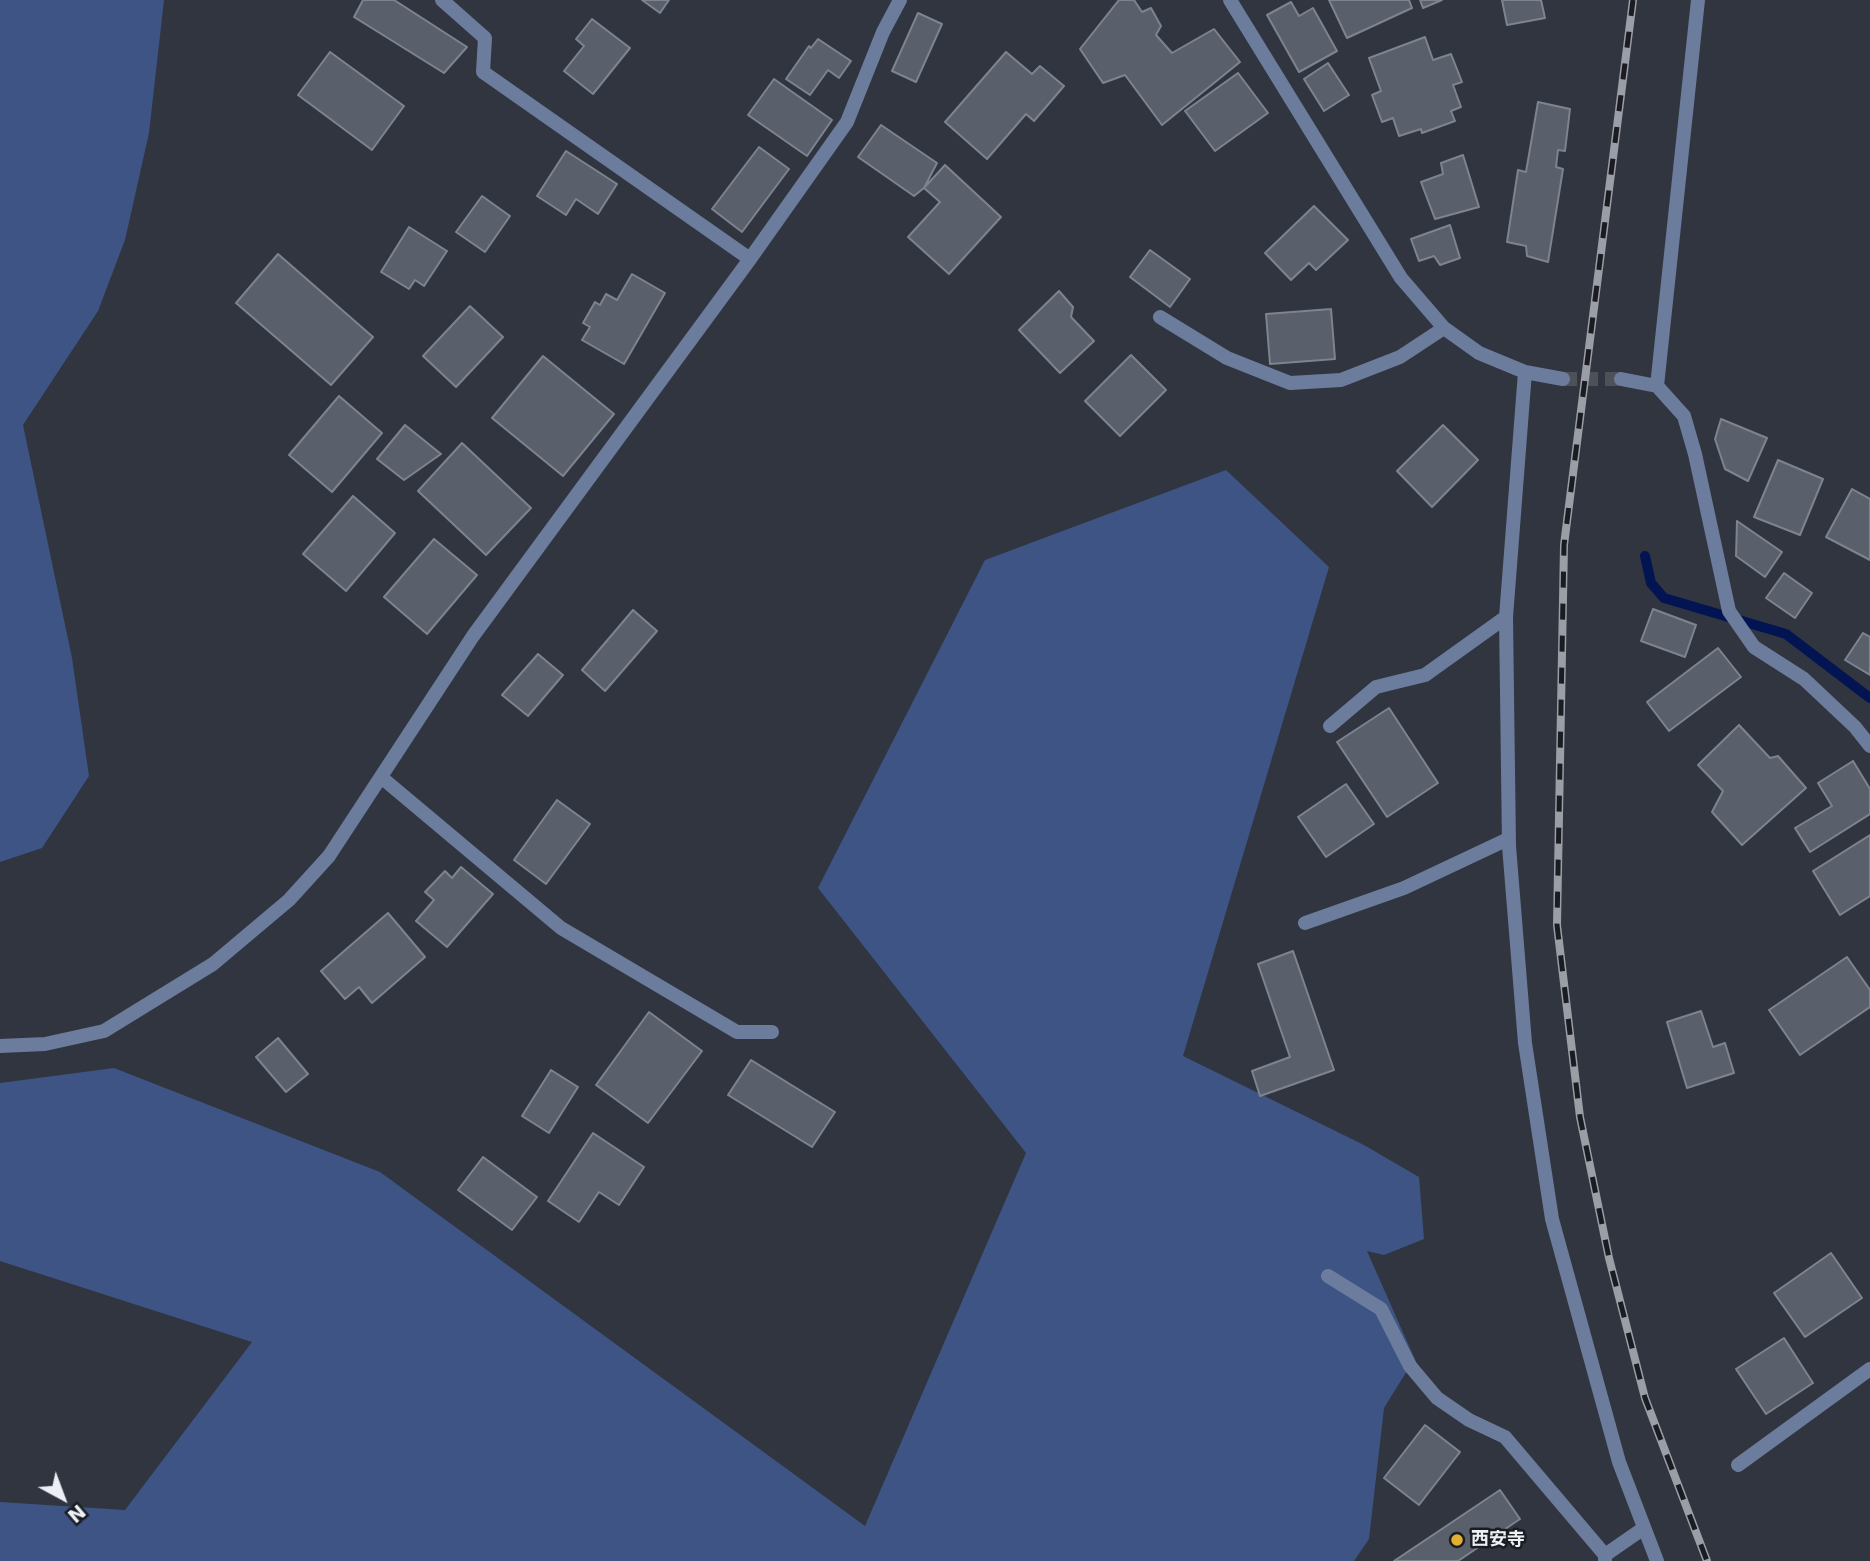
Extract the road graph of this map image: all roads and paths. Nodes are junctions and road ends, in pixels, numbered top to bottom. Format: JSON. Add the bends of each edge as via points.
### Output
{"nodes":[{"id":1,"x":442,"y":0,"type":"edge"},
{"id":2,"x":900,"y":0,"type":"edge"},
{"id":3,"x":1230,"y":0,"type":"edge"},
{"id":4,"x":1698,"y":0,"type":"edge"},
{"id":5,"x":750,"y":259,"type":"junction"},
{"id":6,"x":1160,"y":317,"type":"dead end"},
{"id":7,"x":1444,"y":328,"type":"junction"},
{"id":8,"x":1525,"y":372,"type":"junction"},
{"id":9,"x":1563,"y":379,"type":"tunnel mouth"},
{"id":10,"x":1620,"y":379,"type":"tunnel mouth"},
{"id":11,"x":1657,"y":386,"type":"junction"},
{"id":12,"x":1506,"y":617,"type":"junction"},
{"id":13,"x":1330,"y":726,"type":"dead end"},
{"id":14,"x":1870,"y":746,"type":"edge"},
{"id":15,"x":381,"y":777,"type":"junction"},
{"id":16,"x":1508,"y":839,"type":"junction"},
{"id":17,"x":1305,"y":923,"type":"dead end"},
{"id":18,"x":772,"y":1032,"type":"dead end"},
{"id":19,"x":0,"y":1046,"type":"edge"},
{"id":20,"x":1328,"y":1276,"type":"dead end"},
{"id":21,"x":1870,"y":1369,"type":"edge"},
{"id":22,"x":1738,"y":1465,"type":"dead end"},
{"id":23,"x":1644,"y":1528,"type":"junction"},
{"id":24,"x":1605,"y":1558,"type":"edge"},
{"id":25,"x":1657,"y":1561,"type":"edge"}],
"edges":[{"from":1,"to":5,"type":"street","via":[[485,38],[483,72]]},
{"from":2,"to":5,"type":"street","via":[[847,122]]},
{"from":3,"to":7,"type":"street","via":[[1401,278]]},
{"from":4,"to":11,"type":"street"},
{"from":5,"to":15,"type":"street","via":[[474,636]]},
{"from":6,"to":7,"type":"street","via":[[1227,358],[1290,383],[1341,380],[1400,357]]},
{"from":7,"to":8,"type":"street","via":[[1479,353]]},
{"from":8,"to":9,"type":"street"},
{"from":8,"to":12,"type":"street"},
{"from":10,"to":11,"type":"street"},
{"from":11,"to":14,"type":"street","via":[[1684,416],[1728,611],[1754,647],[1804,679]]},
{"from":12,"to":13,"type":"street","via":[[1424,675],[1376,687]]},
{"from":12,"to":16,"type":"street"},
{"from":15,"to":18,"type":"street","via":[[561,928],[737,1032]]},
{"from":15,"to":19,"type":"street","via":[[329,856],[289,900],[213,964],[104,1031],[45,1044]]},
{"from":16,"to":17,"type":"street","via":[[1404,888]]},
{"from":16,"to":23,"type":"street","via":[[1525,1043],[1552,1219],[1619,1462]]},
{"from":20,"to":24,"type":"street","via":[[1381,1309],[1410,1366],[1437,1398],[1504,1437]]},
{"from":21,"to":22,"type":"street"},
{"from":23,"to":24,"type":"street"},
{"from":23,"to":25,"type":"street"}]}
